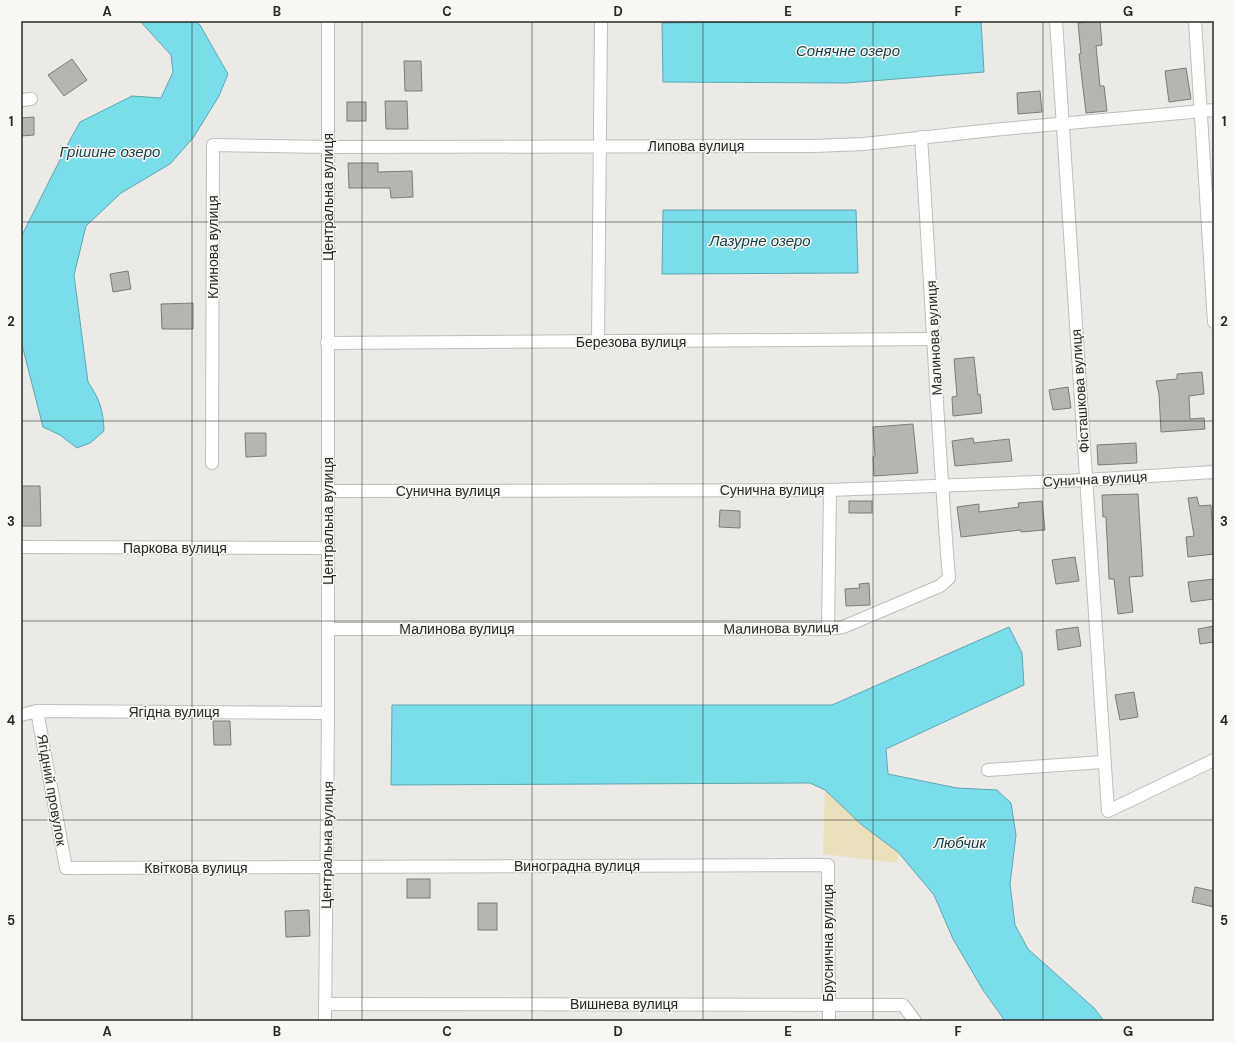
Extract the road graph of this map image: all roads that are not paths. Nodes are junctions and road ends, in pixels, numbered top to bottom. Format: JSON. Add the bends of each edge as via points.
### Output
{"nodes":[{"id":1,"x":328,"y":21,"type":"edge"},
{"id":2,"x":601,"y":21,"type":"edge"},
{"id":3,"x":1056,"y":21,"type":"edge"},
{"id":4,"x":1195,"y":21,"type":"edge"},
{"id":5,"x":1214,"y":110,"type":"edge"},
{"id":6,"x":1201,"y":112,"type":"junction"},
{"id":7,"x":1063,"y":124,"type":"junction"},
{"id":8,"x":921,"y":137,"type":"junction"},
{"id":9,"x":601,"y":146,"type":"junction"},
{"id":10,"x":328,"y":148,"type":"junction"},
{"id":11,"x":1214,"y":322,"type":"edge"},
{"id":12,"x":935,"y":339,"type":"junction"},
{"id":13,"x":598,"y":342,"type":"junction"},
{"id":14,"x":327,"y":343,"type":"junction"},
{"id":15,"x":212,"y":463,"type":"dead end"},
{"id":16,"x":1214,"y":472,"type":"edge"},
{"id":17,"x":1086,"y":480,"type":"junction"},
{"id":18,"x":942,"y":486,"type":"junction"},
{"id":19,"x":830,"y":490,"type":"junction"},
{"id":20,"x":329,"y":491,"type":"junction"},
{"id":21,"x":21,"y":547,"type":"edge"},
{"id":22,"x":328,"y":548,"type":"junction"},
{"id":23,"x":328,"y":629,"type":"junction"},
{"id":24,"x":828,"y":629,"type":"junction"},
{"id":25,"x":37,"y":712,"type":"junction"},
{"id":26,"x":328,"y":713,"type":"junction"},
{"id":27,"x":21,"y":714,"type":"edge"},
{"id":28,"x":1214,"y":760,"type":"edge"},
{"id":29,"x":1103,"y":762,"type":"junction"},
{"id":30,"x":988,"y":770,"type":"dead end"},
{"id":31,"x":828,"y":865,"type":"joint"},
{"id":32,"x":66,"y":868,"type":"joint"},
{"id":33,"x":326,"y":868,"type":"junction"},
{"id":34,"x":325,"y":1004,"type":"junction"},
{"id":35,"x":829,"y":1005,"type":"junction"},
{"id":36,"x":325,"y":1021,"type":"edge"},
{"id":37,"x":829,"y":1021,"type":"edge"},
{"id":38,"x":914,"y":1021,"type":"edge"}],
"edges":[{"from":1,"to":10,"type":"street","name":"Центральна вулиця"},
{"from":2,"to":9,"type":"street"},
{"from":3,"to":7,"type":"street","name":"Фісташкова вулиця"},
{"from":4,"to":6,"type":"street"},
{"from":5,"to":6,"type":"street","name":"Липова вулиця"},
{"from":6,"to":7,"type":"street","name":"Липова вулиця"},
{"from":6,"to":11,"type":"street"},
{"from":7,"to":8,"type":"street","name":"Липова вулиця"},
{"from":7,"to":17,"type":"street","name":"Фісташкова вулиця"},
{"from":8,"to":9,"type":"street","name":"Липова вулиця","via":[[864,144],[814,146]]},
{"from":8,"to":12,"type":"street","name":"Малинова вулиця"},
{"from":9,"to":10,"type":"street","name":"Липова вулиця"},
{"from":9,"to":13,"type":"street"},
{"from":10,"to":14,"type":"street","name":"Центральна вулиця"},
{"from":10,"to":15,"type":"street","name":"Клинова вулиця","via":[[214,145]]},
{"from":12,"to":13,"type":"street","name":"Березова вулиця"},
{"from":12,"to":18,"type":"street","name":"Малинова вулиця"},
{"from":13,"to":14,"type":"street","name":"Березова вулиця"},
{"from":14,"to":20,"type":"street","name":"Центральна вулиця"},
{"from":16,"to":17,"type":"street","name":"Сунична вулиця"},
{"from":17,"to":18,"type":"street","name":"Сунична вулиця"},
{"from":17,"to":29,"type":"street","name":"Фісташкова вулиця"},
{"from":18,"to":19,"type":"street","name":"Сунична вулиця"},
{"from":18,"to":24,"type":"street","name":"Малинова вулиця","via":[[949,578],[940,586],[843,627]]},
{"from":19,"to":20,"type":"street","name":"Сунична вулиця"},
{"from":19,"to":24,"type":"street"},
{"from":20,"to":22,"type":"street","name":"Центральна вулиця"},
{"from":21,"to":22,"type":"street","name":"Паркова вулиця"},
{"from":22,"to":23,"type":"street","name":"Центральна вулиця"},
{"from":23,"to":24,"type":"street","name":"Малинова вулиця"},
{"from":23,"to":26,"type":"street","name":"Центральна вулиця"},
{"from":25,"to":26,"type":"street","name":"Ягідна вулиця"},
{"from":25,"to":27,"type":"street","name":"Ягідна вулиця"},
{"from":25,"to":32,"type":"street","name":"Ягідний провулок"},
{"from":26,"to":33,"type":"street","name":"Центральна вулиця"},
{"from":28,"to":29,"type":"street","name":"Фісташкова вулиця","via":[[1108,811]]},
{"from":29,"to":30,"type":"street"},
{"from":31,"to":33,"type":"street","name":"Виноградна вулиця"},
{"from":31,"to":35,"type":"street","name":"Бруснична вулиця"},
{"from":32,"to":33,"type":"street","name":"Квіткова вулиця"},
{"from":33,"to":34,"type":"street","name":"Центральна вулиця"},
{"from":34,"to":35,"type":"street","name":"Вишнева вулиця"},
{"from":34,"to":36,"type":"street","name":"Центральна вулиця"},
{"from":35,"to":37,"type":"street","name":"Бруснична вулиця"},
{"from":35,"to":38,"type":"street","name":"Вишнева вулиця","via":[[903,1005]]}]}
